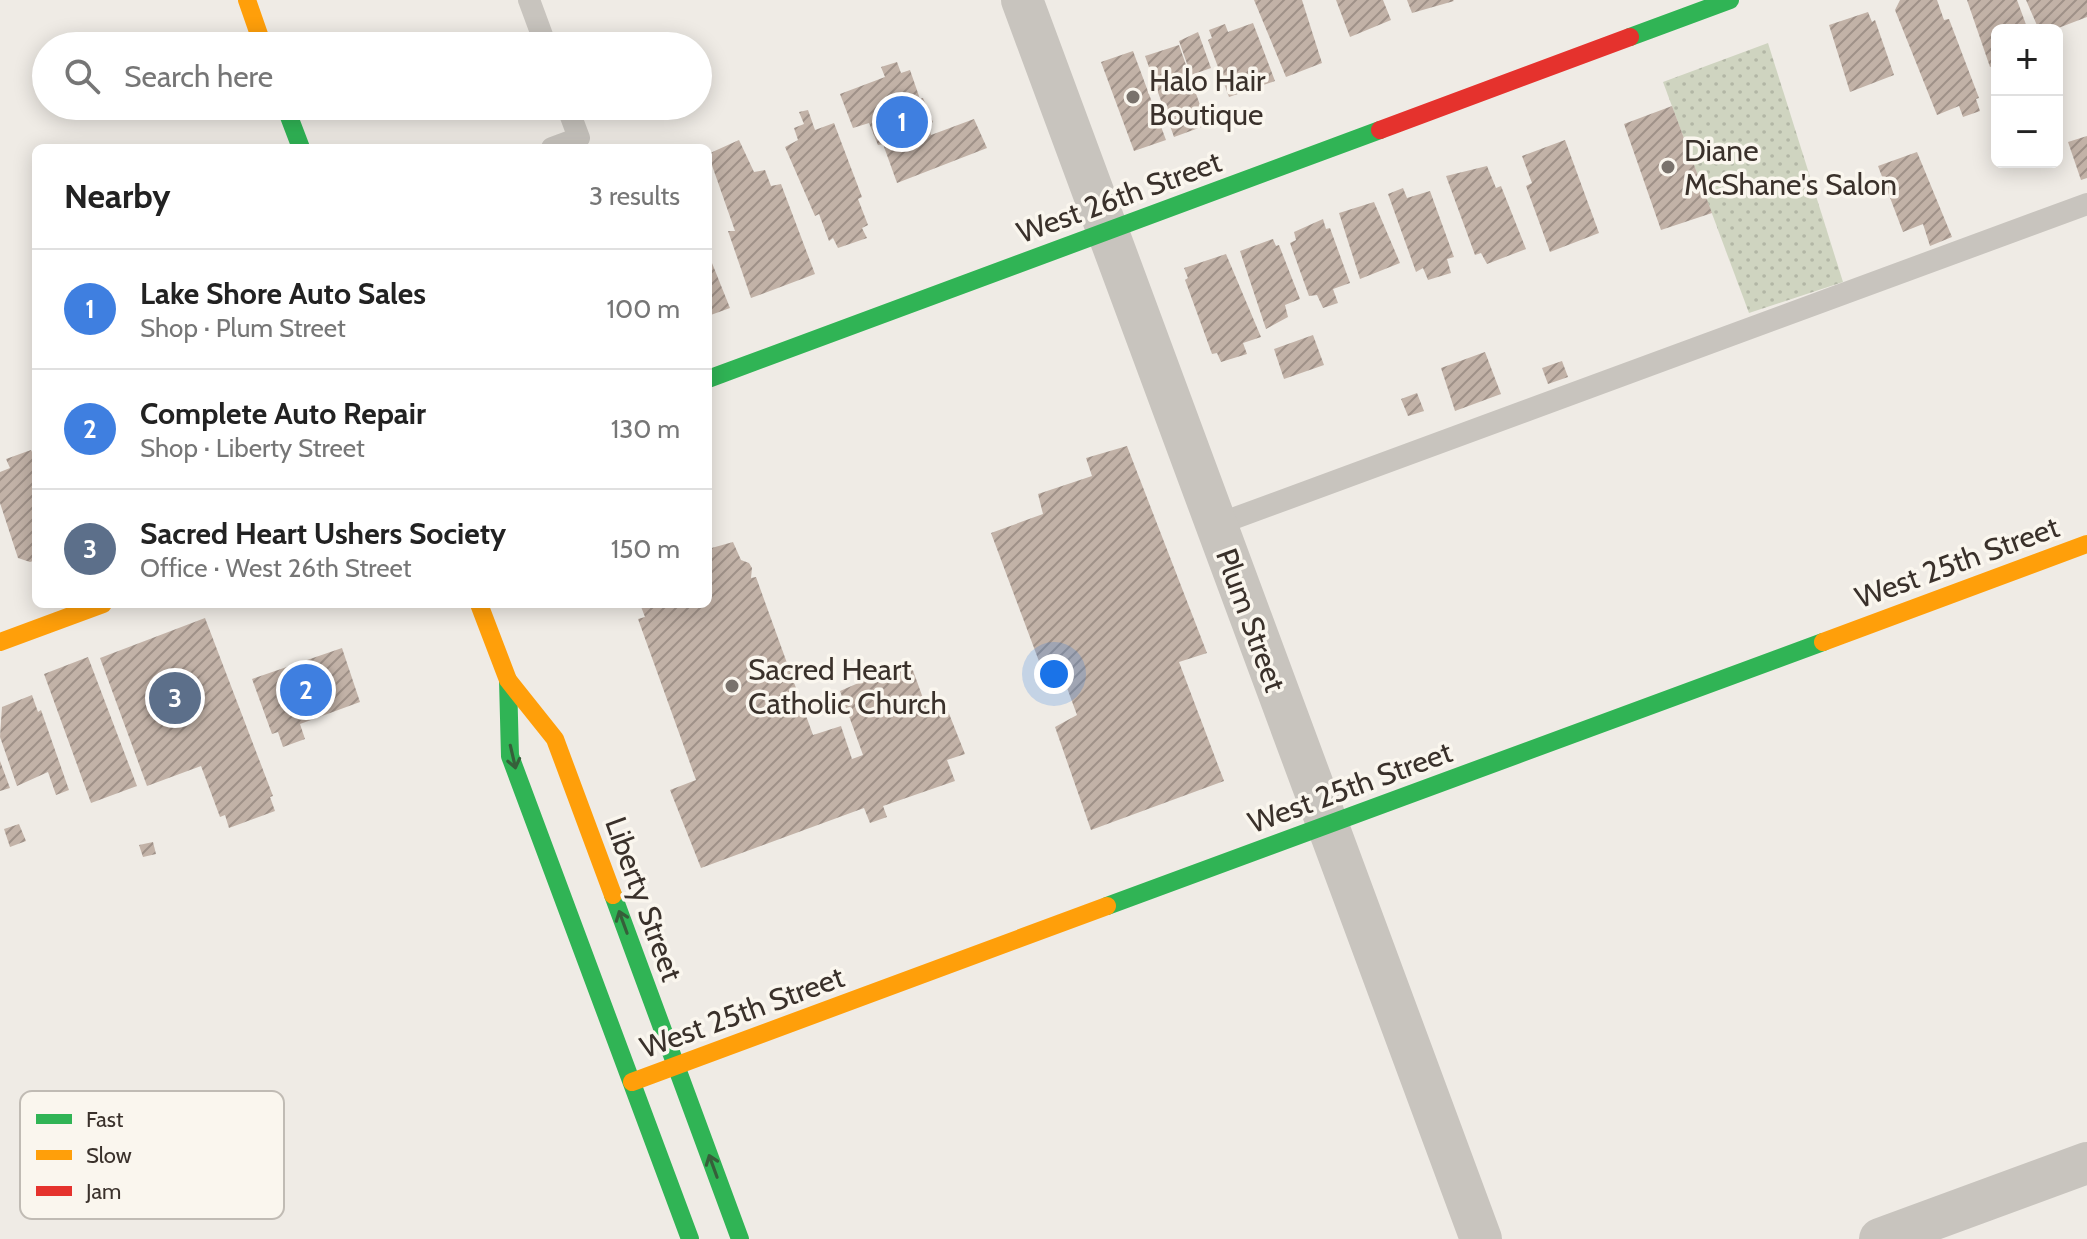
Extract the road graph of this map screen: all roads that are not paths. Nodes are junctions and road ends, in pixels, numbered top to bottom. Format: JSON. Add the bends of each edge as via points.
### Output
{"nodes":[{"id":1,"x":247,"y":0,"type":"edge"},
{"id":2,"x":529,"y":0,"type":"edge"},
{"id":3,"x":1022,"y":0,"type":"edge"},
{"id":4,"x":1730,"y":0,"type":"edge"},
{"id":5,"x":258,"y":32,"type":"edge"},
{"id":6,"x":541,"y":32,"type":"edge"},
{"id":7,"x":290,"y":120,"type":"edge"},
{"id":8,"x":572,"y":120,"type":"edge"},
{"id":9,"x":299,"y":144,"type":"edge"},
{"id":10,"x":563,"y":144,"type":"edge"},
{"id":11,"x":2087,"y":204,"type":"edge"},
{"id":12,"x":1107,"y":231,"type":"junction"},
{"id":13,"x":712,"y":378,"type":"edge"},
{"id":14,"x":1216,"y":525,"type":"junction"},
{"id":15,"x":2087,"y":544,"type":"edge"},
{"id":16,"x":92,"y":608,"type":"edge"},
{"id":17,"x":481,"y":608,"type":"edge"},
{"id":18,"x":0,"y":642,"type":"edge"},
{"id":19,"x":508,"y":680,"type":"junction"},
{"id":20,"x":1328,"y":825,"type":"junction"},
{"id":21,"x":676,"y":1066,"type":"junction"},
{"id":22,"x":632,"y":1082,"type":"junction"},
{"id":23,"x":2087,"y":1163,"type":"edge"},
{"id":24,"x":690,"y":1239,"type":"edge"},
{"id":25,"x":740,"y":1239,"type":"edge"},
{"id":26,"x":1481,"y":1239,"type":"edge"},
{"id":27,"x":1880,"y":1239,"type":"edge"}],
"edges":[{"from":1,"to":5,"type":"main road"},
{"from":2,"to":6,"type":"lane"},
{"from":3,"to":12,"type":"street","name":"Plum Street"},
{"from":4,"to":12,"type":"main road","name":"West 26th Street"},
{"from":7,"to":9,"type":"main road"},
{"from":8,"to":10,"type":"lane","via":[[579,138]]},
{"from":11,"to":14,"type":"lane"},
{"from":12,"to":13,"type":"main road","name":"West 26th Street"},
{"from":12,"to":14,"type":"street","name":"Plum Street"},
{"from":14,"to":20,"type":"street","name":"Plum Street"},
{"from":15,"to":20,"type":"main road","name":"West 25th Street"},
{"from":16,"to":18,"type":"main road"},
{"from":17,"to":19,"type":"main road","name":"Liberty Street"},
{"from":21,"to":19,"type":"main road","name":"Liberty Street","one_way":true,"via":[[555,739]]},
{"from":19,"to":22,"type":"main road","name":"Liberty Street","one_way":true,"via":[[510,756]]},
{"from":20,"to":21,"type":"main road","name":"West 25th Street"},
{"from":20,"to":26,"type":"street","name":"Plum Street"},
{"from":21,"to":22,"type":"main road","name":"West 25th Street"},
{"from":25,"to":21,"type":"main road","name":"Liberty Street","one_way":true},
{"from":22,"to":24,"type":"main road","name":"Liberty Street"},
{"from":23,"to":27,"type":"street"}]}
